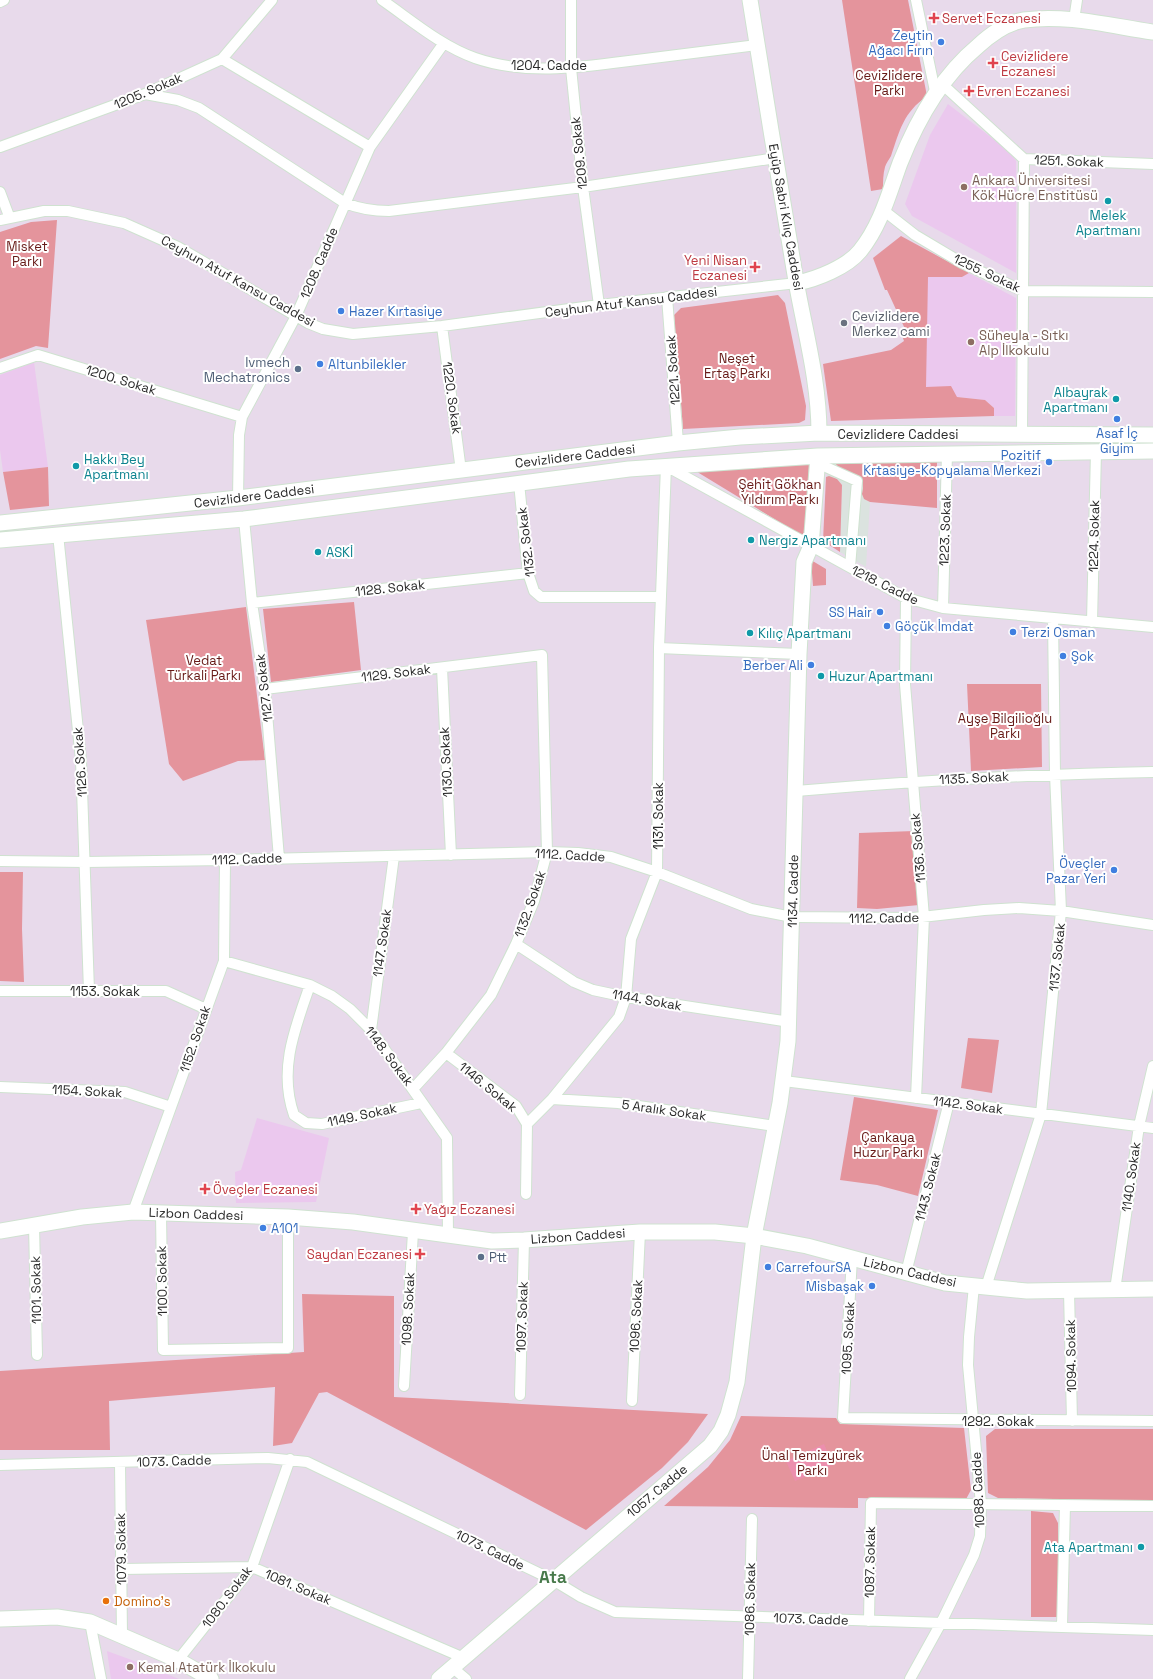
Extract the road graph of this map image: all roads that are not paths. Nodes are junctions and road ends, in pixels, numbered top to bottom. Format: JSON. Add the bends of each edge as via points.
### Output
{"nodes":[{"id":1,"x":4,"y":0,"type":"edge"},
{"id":2,"x":272,"y":0,"type":"edge"},
{"id":3,"x":382,"y":0,"type":"edge"},
{"id":4,"x":571,"y":0,"type":"edge"},
{"id":5,"x":750,"y":0,"type":"edge"},
{"id":6,"x":916,"y":0,"type":"edge"},
{"id":7,"x":1077,"y":0,"type":"edge"},
{"id":8,"x":0,"y":2,"type":"edge"},
{"id":9,"x":1074,"y":20,"type":"junction"},
{"id":10,"x":1153,"y":32,"type":"edge"},
{"id":11,"x":444,"y":43,"type":"junction"},
{"id":12,"x":757,"y":45,"type":"junction"},
{"id":13,"x":222,"y":59,"type":"junction"},
{"id":14,"x":571,"y":68,"type":"junction"},
{"id":15,"x":939,"y":90,"type":"junction"},
{"id":16,"x":145,"y":94,"type":"junction"},
{"id":17,"x":0,"y":146,"type":"edge"},
{"id":18,"x":370,"y":147,"type":"junction"},
{"id":19,"x":776,"y":158,"type":"junction"},
{"id":20,"x":1024,"y":159,"type":"junction"},
{"id":21,"x":1153,"y":164,"type":"edge"},
{"id":22,"x":583,"y":187,"type":"junction"},
{"id":23,"x":0,"y":192,"type":"edge"},
{"id":24,"x":345,"y":203,"type":"junction"},
{"id":25,"x":884,"y":210,"type":"junction"},
{"id":26,"x":4,"y":218,"type":"edge"},
{"id":27,"x":797,"y":283,"type":"junction"},
{"id":28,"x":1023,"y":291,"type":"junction"},
{"id":29,"x":1153,"y":292,"type":"edge"},
{"id":30,"x":667,"y":298,"type":"junction"},
{"id":31,"x":599,"y":306,"type":"junction"},
{"id":32,"x":296,"y":316,"type":"junction"},
{"id":33,"x":442,"y":326,"type":"junction"},
{"id":34,"x":0,"y":368,"type":"edge"},
{"id":35,"x":242,"y":417,"type":"junction"},
{"id":36,"x":819,"y":433,"type":"junction"},
{"id":37,"x":1022,"y":434,"type":"junction"},
{"id":38,"x":1153,"y":435,"type":"edge"},
{"id":39,"x":678,"y":443,"type":"junction"},
{"id":40,"x":1096,"y":451,"type":"junction"},
{"id":41,"x":1153,"y":451,"type":"edge"},
{"id":42,"x":947,"y":453,"type":"junction"},
{"id":43,"x":818,"y":459,"type":"junction"},
{"id":44,"x":666,"y":466,"type":"junction"},
{"id":45,"x":461,"y":471,"type":"junction"},
{"id":46,"x":519,"y":483,"type":"junction"},
{"id":47,"x":238,"y":498,"type":"junction"},
{"id":48,"x":244,"y":518,"type":"junction"},
{"id":49,"x":0,"y":523,"type":"edge"},
{"id":50,"x":58,"y":534,"type":"junction"},
{"id":51,"x":0,"y":540,"type":"edge"},
{"id":52,"x":811,"y":546,"type":"junction"},
{"id":53,"x":850,"y":567,"type":"junction"},
{"id":54,"x":528,"y":572,"type":"junction"},
{"id":55,"x":660,"y":597,"type":"junction"},
{"id":56,"x":906,"y":598,"type":"junction"},
{"id":57,"x":252,"y":603,"type":"junction"},
{"id":58,"x":943,"y":608,"type":"junction"},
{"id":59,"x":1053,"y":619,"type":"junction"},
{"id":60,"x":1092,"y":622,"type":"junction"},
{"id":61,"x":1153,"y":627,"type":"edge"},
{"id":62,"x":659,"y":648,"type":"junction"},
{"id":63,"x":799,"y":654,"type":"junction"},
{"id":64,"x":442,"y":668,"type":"junction"},
{"id":65,"x":541,"y":686,"type":"joint"},
{"id":66,"x":265,"y":689,"type":"junction"},
{"id":67,"x":1153,"y":772,"type":"edge"},
{"id":68,"x":1055,"y":774,"type":"junction"},
{"id":69,"x":912,"y":781,"type":"junction"},
{"id":70,"x":796,"y":791,"type":"junction"},
{"id":71,"x":547,"y":852,"type":"junction"},
{"id":72,"x":451,"y":855,"type":"junction"},
{"id":73,"x":394,"y":856,"type":"junction"},
{"id":74,"x":279,"y":858,"type":"junction"},
{"id":75,"x":225,"y":860,"type":"junction"},
{"id":76,"x":0,"y":861,"type":"edge"},
{"id":77,"x":86,"y":862,"type":"junction"},
{"id":78,"x":657,"y":872,"type":"junction"},
{"id":79,"x":1061,"y":911,"type":"junction"},
{"id":80,"x":792,"y":917,"type":"junction"},
{"id":81,"x":924,"y":917,"type":"junction"},
{"id":82,"x":1153,"y":925,"type":"edge"},
{"id":83,"x":516,"y":944,"type":"junction"},
{"id":84,"x":224,"y":961,"type":"junction"},
{"id":85,"x":310,"y":986,"type":"junction"},
{"id":86,"x":0,"y":991,"type":"edge"},
{"id":87,"x":89,"y":991,"type":"junction"},
{"id":88,"x":626,"y":997,"type":"junction"},
{"id":89,"x":206,"y":1009,"type":"junction"},
{"id":90,"x":790,"y":1022,"type":"junction"},
{"id":91,"x":370,"y":1030,"type":"junction"},
{"id":92,"x":446,"y":1053,"type":"junction"},
{"id":93,"x":1153,"y":1066,"type":"edge"},
{"id":94,"x":784,"y":1081,"type":"junction"},
{"id":95,"x":0,"y":1087,"type":"edge"},
{"id":96,"x":413,"y":1089,"type":"junction"},
{"id":97,"x":916,"y":1098,"type":"junction"},
{"id":98,"x":552,"y":1099,"type":"junction"},
{"id":99,"x":949,"y":1102,"type":"junction"},
{"id":100,"x":422,"y":1103,"type":"junction"},
{"id":101,"x":171,"y":1107,"type":"junction"},
{"id":102,"x":1041,"y":1114,"type":"junction"},
{"id":103,"x":527,"y":1124,"type":"junction"},
{"id":104,"x":775,"y":1126,"type":"junction"},
{"id":105,"x":1139,"y":1126,"type":"junction"},
{"id":106,"x":1153,"y":1128,"type":"edge"},
{"id":107,"x":526,"y":1194,"type":"dead end"},
{"id":108,"x":133,"y":1212,"type":"junction"},
{"id":109,"x":161,"y":1212,"type":"junction"},
{"id":110,"x":288,"y":1217,"type":"junction"},
{"id":111,"x":34,"y":1225,"type":"junction"},
{"id":112,"x":0,"y":1231,"type":"edge"},
{"id":113,"x":413,"y":1232,"type":"junction"},
{"id":114,"x":640,"y":1232,"type":"junction"},
{"id":115,"x":448,"y":1235,"type":"junction"},
{"id":116,"x":754,"y":1236,"type":"junction"},
{"id":117,"x":524,"y":1240,"type":"junction"},
{"id":118,"x":852,"y":1258,"type":"junction"},
{"id":119,"x":906,"y":1273,"type":"junction"},
{"id":120,"x":980,"y":1286,"type":"junction"},
{"id":121,"x":1153,"y":1289,"type":"edge"},
{"id":122,"x":1115,"y":1290,"type":"junction"},
{"id":123,"x":1069,"y":1291,"type":"junction"},
{"id":124,"x":38,"y":1355,"type":"dead end"},
{"id":125,"x":404,"y":1386,"type":"dead end"},
{"id":126,"x":520,"y":1395,"type":"dead end"},
{"id":127,"x":632,"y":1400,"type":"dead end"},
{"id":128,"x":843,"y":1418,"type":"joint"},
{"id":129,"x":973,"y":1421,"type":"junction"},
{"id":130,"x":1072,"y":1421,"type":"junction"},
{"id":131,"x":1153,"y":1421,"type":"edge"},
{"id":132,"x":290,"y":1459,"type":"junction"},
{"id":133,"x":120,"y":1463,"type":"junction"},
{"id":134,"x":0,"y":1465,"type":"edge"},
{"id":135,"x":981,"y":1504,"type":"junction"},
{"id":136,"x":1065,"y":1505,"type":"junction"},
{"id":137,"x":1153,"y":1506,"type":"edge"},
{"id":138,"x":752,"y":1519,"type":"dead end"},
{"id":139,"x":252,"y":1567,"type":"junction"},
{"id":140,"x":122,"y":1569,"type":"junction"},
{"id":141,"x":553,"y":1580,"type":"junction"},
{"id":142,"x":0,"y":1612,"type":"edge"},
{"id":143,"x":749,"y":1617,"type":"junction"},
{"id":144,"x":0,"y":1619,"type":"edge"},
{"id":145,"x":869,"y":1621,"type":"junction"},
{"id":146,"x":90,"y":1622,"type":"junction"},
{"id":147,"x":941,"y":1623,"type":"junction"},
{"id":148,"x":1062,"y":1627,"type":"junction"},
{"id":149,"x":1153,"y":1630,"type":"edge"},
{"id":150,"x":122,"y":1635,"type":"junction"},
{"id":151,"x":178,"y":1660,"type":"junction"},
{"id":152,"x":459,"y":1663,"type":"junction"},
{"id":153,"x":102,"y":1679,"type":"edge"},
{"id":154,"x":211,"y":1679,"type":"edge"},
{"id":155,"x":440,"y":1679,"type":"edge"},
{"id":156,"x":466,"y":1679,"type":"edge"},
{"id":157,"x":748,"y":1679,"type":"edge"},
{"id":158,"x":910,"y":1679,"type":"edge"}],
"edges":[{"from":1,"to":8,"type":"street"},
{"from":2,"to":13,"type":"street","name":"1205. Sokak"},
{"from":3,"to":11,"type":"street","name":"1204. Cadde"},
{"from":4,"to":14,"type":"street","name":"1209. Sokak"},
{"from":5,"to":12,"type":"main road","name":"Eyüp Sabri Kılıç Caddesi"},
{"from":6,"to":15,"type":"street"},
{"from":7,"to":9,"type":"street"},
{"from":9,"to":10,"type":"main road","name":"Ceyhun Atuf Kansu Caddesi"},
{"from":9,"to":15,"type":"main road","name":"Ceyhun Atuf Kansu Caddesi","via":[[1022,20],[997,30],[966,56]]},
{"from":11,"to":14,"type":"street","name":"1204. Cadde","via":[[497,64],[522,68]]},
{"from":11,"to":18,"type":"street","name":"1208. Cadde"},
{"from":12,"to":14,"type":"street","name":"1204. Cadde"},
{"from":12,"to":19,"type":"main road","name":"Eyüp Sabri Kılıç Caddesi"},
{"from":13,"to":16,"type":"street","name":"1205. Sokak"},
{"from":13,"to":18,"type":"street"},
{"from":14,"to":22,"type":"street","name":"1209. Sokak"},
{"from":15,"to":20,"type":"street","name":"1251. Sokak"},
{"from":15,"to":25,"type":"main road","name":"Ceyhun Atuf Kansu Caddesi","via":[[920,118]]},
{"from":16,"to":17,"type":"street","name":"1205. Sokak"},
{"from":16,"to":24,"type":"street","via":[[178,100],[199,108]]},
{"from":18,"to":24,"type":"street","name":"1208. Cadde"},
{"from":19,"to":22,"type":"street"},
{"from":19,"to":27,"type":"main road","name":"Eyüp Sabri Kılıç Caddesi"},
{"from":20,"to":21,"type":"street","name":"1251. Sokak"},
{"from":20,"to":28,"type":"street"},
{"from":22,"to":24,"type":"street","via":[[389,212],[359,208]]},
{"from":22,"to":31,"type":"street","name":"1209. Sokak"},
{"from":23,"to":26,"type":"street"},
{"from":24,"to":32,"type":"street","name":"1208. Cadde"},
{"from":25,"to":27,"type":"main road","name":"Ceyhun Atuf Kansu Caddesi","via":[[860,252],[814,280]]},
{"from":25,"to":28,"type":"street","name":"1255. Sokak","via":[[915,236],[962,263]]},
{"from":26,"to":32,"type":"street","name":"Ceyhun Atuf Kansu Caddesi","via":[[44,211],[68,211],[124,223],[178,247]]},
{"from":27,"to":30,"type":"street","name":"Ceyhun Atuf Kansu Caddesi"},
{"from":27,"to":36,"type":"main road","name":"Eyüp Sabri Kılıç Caddesi","via":[[813,364]]},
{"from":28,"to":29,"type":"street","name":"1255. Sokak"},
{"from":28,"to":37,"type":"street"},
{"from":30,"to":31,"type":"street","name":"Ceyhun Atuf Kansu Caddesi"},
{"from":30,"to":39,"type":"street","name":"1221. Sokak"},
{"from":31,"to":33,"type":"street","name":"Ceyhun Atuf Kansu Caddesi"},
{"from":32,"to":33,"type":"street","name":"Ceyhun Atuf Kansu Caddesi","via":[[323,329],[353,334]]},
{"from":32,"to":35,"type":"street","name":"1208. Cadde"},
{"from":33,"to":45,"type":"street","name":"1220. Sokak"},
{"from":34,"to":35,"type":"street","name":"1200. Sokak","via":[[38,355]]},
{"from":35,"to":47,"type":"street","name":"1208. Cadde","via":[[239,435]]},
{"from":36,"to":37,"type":"main road","name":"Cevizlidere Caddesi"},
{"from":36,"to":39,"type":"main road","name":"Cevizlidere Caddesi"},
{"from":37,"to":38,"type":"main road","name":"Cevizlidere Caddesi"},
{"from":39,"to":45,"type":"main road","name":"Cevizlidere Caddesi"},
{"from":40,"to":41,"type":"main road","name":"Cevizlidere Caddesi"},
{"from":40,"to":42,"type":"main road","name":"Cevizlidere Caddesi"},
{"from":40,"to":60,"type":"street","name":"1224. Sokak"},
{"from":42,"to":43,"type":"main road","name":"Cevizlidere Caddesi"},
{"from":42,"to":58,"type":"street","name":"1223. Sokak"},
{"from":43,"to":44,"type":"main road","name":"Cevizlidere Caddesi"},
{"from":43,"to":52,"type":"main road"},
{"from":43,"to":53,"type":"street","via":[[857,481]]},
{"from":44,"to":46,"type":"main road","name":"Cevizlidere Caddesi"},
{"from":44,"to":52,"type":"street","name":"1218. Cadde"},
{"from":44,"to":55,"type":"street","name":"1131. Sokak"},
{"from":45,"to":47,"type":"main road","name":"Cevizlidere Caddesi"},
{"from":46,"to":48,"type":"main road","name":"Cevizlidere Caddesi"},
{"from":46,"to":54,"type":"street","name":"1132. Sokak"},
{"from":47,"to":49,"type":"main road","name":"Cevizlidere Caddesi"},
{"from":48,"to":50,"type":"main road","name":"Cevizlidere Caddesi"},
{"from":48,"to":57,"type":"street","name":"1127. Sokak"},
{"from":50,"to":51,"type":"main road","name":"Cevizlidere Caddesi"},
{"from":50,"to":77,"type":"street","name":"1126. Sokak","via":[[81,760]]},
{"from":52,"to":53,"type":"street","name":"1218. Cadde"},
{"from":52,"to":63,"type":"main road","name":"1134. Cadde","via":[[804,562]]},
{"from":53,"to":56,"type":"street","name":"1218. Cadde"},
{"from":54,"to":55,"type":"street","name":"1132. Sokak","via":[[534,591],[541,598]]},
{"from":54,"to":57,"type":"street","name":"1128. Sokak"},
{"from":55,"to":62,"type":"street","name":"1131. Sokak"},
{"from":56,"to":58,"type":"street","name":"1218. Cadde"},
{"from":56,"to":69,"type":"street","name":"1136. Sokak","via":[[905,684]]},
{"from":57,"to":66,"type":"street","name":"1127. Sokak"},
{"from":58,"to":59,"type":"street","name":"1218. Cadde"},
{"from":59,"to":60,"type":"street","name":"1218. Cadde"},
{"from":59,"to":68,"type":"street","name":"1137. Sokak"},
{"from":60,"to":61,"type":"street","name":"1218. Cadde"},
{"from":62,"to":63,"type":"street"},
{"from":62,"to":78,"type":"street","name":"1131. Sokak"},
{"from":63,"to":70,"type":"main road","name":"1134. Cadde"},
{"from":64,"to":65,"type":"street","name":"1129. Sokak","via":[[542,655]]},
{"from":64,"to":66,"type":"street","name":"1129. Sokak"},
{"from":64,"to":72,"type":"street","name":"1130. Sokak"},
{"from":65,"to":71,"type":"street","name":"1132. Sokak"},
{"from":66,"to":74,"type":"street","name":"1127. Sokak"},
{"from":67,"to":68,"type":"street","name":"1135. Sokak"},
{"from":68,"to":69,"type":"street","name":"1135. Sokak"},
{"from":68,"to":79,"type":"street","name":"1137. Sokak"},
{"from":69,"to":70,"type":"street","name":"1135. Sokak"},
{"from":69,"to":81,"type":"street","name":"1136. Sokak"},
{"from":70,"to":80,"type":"main road","name":"1134. Cadde"},
{"from":71,"to":72,"type":"street","name":"1112. Cadde"},
{"from":71,"to":78,"type":"street","name":"1112. Cadde","via":[[611,857]]},
{"from":71,"to":83,"type":"street","name":"1132. Sokak","via":[[534,901]]},
{"from":72,"to":73,"type":"street","name":"1112. Cadde"},
{"from":73,"to":74,"type":"street","name":"1112. Cadde"},
{"from":73,"to":91,"type":"street","name":"1147. Sokak"},
{"from":74,"to":75,"type":"street","name":"1112. Cadde"},
{"from":75,"to":77,"type":"street","name":"1112. Cadde"},
{"from":75,"to":84,"type":"street","name":"1152. Sokak"},
{"from":76,"to":77,"type":"street","name":"1112. Cadde"},
{"from":77,"to":87,"type":"street","name":"1126. Sokak"},
{"from":78,"to":80,"type":"street","name":"1112. Cadde","via":[[751,909]]},
{"from":78,"to":88,"type":"street","name":"1131. Sokak","via":[[631,939]]},
{"from":79,"to":81,"type":"street","name":"1112. Cadde","via":[[1019,908]]},
{"from":79,"to":82,"type":"street","name":"1112. Cadde"},
{"from":79,"to":102,"type":"street","name":"1137. Sokak"},
{"from":80,"to":81,"type":"street","name":"1112. Cadde"},
{"from":80,"to":90,"type":"main road","name":"1134. Cadde"},
{"from":81,"to":97,"type":"street","name":"1136. Sokak"},
{"from":83,"to":88,"type":"street","name":"1144. Sokak","via":[[574,982],[593,990]]},
{"from":83,"to":92,"type":"street","name":"1132. Sokak","via":[[491,995]]},
{"from":84,"to":85,"type":"street","name":"1148. Sokak"},
{"from":84,"to":89,"type":"street","name":"1152. Sokak"},
{"from":85,"to":91,"type":"street","name":"1148. Sokak","via":[[332,996],[350,1009]]},
{"from":85,"to":100,"type":"street","name":"1149. Sokak","via":[[291,1040],[288,1059],[286,1084],[294,1115],[306,1123],[322,1124]]},
{"from":86,"to":87,"type":"street","name":"1153. Sokak"},
{"from":87,"to":89,"type":"street","name":"1153. Sokak","via":[[166,991]]},
{"from":88,"to":90,"type":"street","name":"1144. Sokak"},
{"from":88,"to":98,"type":"street","name":"1131. Sokak","via":[[620,1017]]},
{"from":89,"to":101,"type":"street","name":"1152. Sokak"},
{"from":90,"to":94,"type":"main road","name":"1134. Cadde"},
{"from":91,"to":96,"type":"street","name":"1148. Sokak"},
{"from":92,"to":96,"type":"street","name":"1132. Sokak"},
{"from":92,"to":103,"type":"street","name":"1146. Sokak","via":[[516,1106]]},
{"from":93,"to":105,"type":"street","name":"1140. Sokak"},
{"from":94,"to":97,"type":"street","name":"1142. Sokak"},
{"from":94,"to":104,"type":"main road","name":"1134. Cadde"},
{"from":95,"to":101,"type":"street","name":"1154. Sokak","via":[[125,1092]]},
{"from":96,"to":100,"type":"street","name":"1148. Sokak"},
{"from":97,"to":99,"type":"street","name":"1142. Sokak"},
{"from":98,"to":103,"type":"street","name":"1131. Sokak"},
{"from":98,"to":104,"type":"street","name":"5 Aralık Sokak","via":[[612,1103]]},
{"from":99,"to":102,"type":"street","name":"1142. Sokak"},
{"from":99,"to":119,"type":"street","name":"1143. Sokak"},
{"from":100,"to":115,"type":"street","name":"1148. Sokak","via":[[446,1138]]},
{"from":101,"to":108,"type":"street","name":"1152. Sokak"},
{"from":102,"to":105,"type":"street","name":"1142. Sokak"},
{"from":102,"to":120,"type":"street","name":"1137. Sokak"},
{"from":103,"to":107,"type":"street"},
{"from":104,"to":116,"type":"main road","name":"1134. Cadde"},
{"from":105,"to":106,"type":"street","name":"1142. Sokak"},
{"from":105,"to":122,"type":"street","name":"1140. Sokak"},
{"from":108,"to":109,"type":"main road","name":"Lizbon Caddesi"},
{"from":108,"to":111,"type":"main road","name":"Lizbon Caddesi"},
{"from":109,"to":110,"type":"main road","name":"Lizbon Caddesi"},
{"from":109,"to":110,"type":"street","name":"1100. Sokak","via":[[163,1350],[288,1348]]},
{"from":110,"to":113,"type":"main road","name":"Lizbon Caddesi","via":[[354,1222]]},
{"from":111,"to":112,"type":"main road","name":"Lizbon Caddesi"},
{"from":111,"to":124,"type":"street","name":"1101. Sokak"},
{"from":113,"to":115,"type":"main road","name":"Lizbon Caddesi"},
{"from":113,"to":125,"type":"street","name":"1098. Sokak"},
{"from":114,"to":116,"type":"main road","name":"Lizbon Caddesi","via":[[715,1232]]},
{"from":114,"to":117,"type":"main road","name":"Lizbon Caddesi"},
{"from":114,"to":127,"type":"street","name":"1096. Sokak"},
{"from":115,"to":117,"type":"main road","name":"Lizbon Caddesi","via":[[492,1241]]},
{"from":116,"to":118,"type":"main road","name":"Lizbon Caddesi"},
{"from":116,"to":141,"type":"main road","name":"1057. Cadde","via":[[737,1382],[721,1431],[710,1446]]},
{"from":117,"to":126,"type":"street","name":"1097. Sokak"},
{"from":118,"to":119,"type":"main road","name":"Lizbon Caddesi"},
{"from":118,"to":128,"type":"street","name":"1095. Sokak"},
{"from":119,"to":120,"type":"main road","name":"Lizbon Caddesi","via":[[945,1283]]},
{"from":120,"to":123,"type":"main road","name":"Lizbon Caddesi","via":[[1027,1292]]},
{"from":120,"to":129,"type":"street","name":"1088. Cadde","via":[[969,1337],[968,1365]]},
{"from":121,"to":122,"type":"main road","name":"Lizbon Caddesi"},
{"from":122,"to":123,"type":"main road","name":"Lizbon Caddesi"},
{"from":123,"to":130,"type":"street","name":"1094. Sokak"},
{"from":128,"to":129,"type":"street","name":"1292. Sokak"},
{"from":129,"to":130,"type":"street","name":"1292. Sokak"},
{"from":129,"to":135,"type":"street","name":"1088. Cadde"},
{"from":130,"to":131,"type":"street","name":"1292. Sokak"},
{"from":132,"to":133,"type":"street","name":"1073. Cadde"},
{"from":132,"to":139,"type":"street","name":"1080. Sokak"},
{"from":132,"to":141,"type":"street","name":"1073. Cadde","via":[[307,1462]]},
{"from":133,"to":134,"type":"street","name":"1073. Cadde"},
{"from":133,"to":140,"type":"street","name":"1079. Sokak"},
{"from":135,"to":136,"type":"street"},
{"from":135,"to":145,"type":"street","name":"1087. Sokak","via":[[871,1503]]},
{"from":135,"to":147,"type":"street","name":"1088. Cadde","via":[[980,1536],[974,1555]]},
{"from":136,"to":137,"type":"street"},
{"from":136,"to":148,"type":"street"},
{"from":138,"to":143,"type":"street","name":"1086. Sokak"},
{"from":139,"to":140,"type":"street","name":"1081. Sokak"},
{"from":139,"to":151,"type":"street","name":"1080. Sokak"},
{"from":139,"to":152,"type":"street","name":"1081. Sokak"},
{"from":140,"to":150,"type":"street","name":"1079. Sokak"},
{"from":141,"to":143,"type":"street","name":"1073. Cadde","via":[[581,1597],[615,1612]]},
{"from":141,"to":152,"type":"main road","name":"1057. Cadde"},
{"from":142,"to":144,"type":"street"},
{"from":143,"to":145,"type":"street","name":"1073. Cadde"},
{"from":143,"to":157,"type":"street","name":"1086. Sokak"},
{"from":144,"to":146,"type":"main road","via":[[57,1617]]},
{"from":145,"to":147,"type":"street","name":"1073. Cadde"},
{"from":146,"to":150,"type":"main road"},
{"from":146,"to":153,"type":"street"},
{"from":147,"to":148,"type":"street","name":"1073. Cadde"},
{"from":147,"to":158,"type":"street","name":"1088. Cadde"},
{"from":148,"to":149,"type":"street","name":"1073. Cadde"},
{"from":150,"to":151,"type":"main road"},
{"from":151,"to":154,"type":"main road"},
{"from":152,"to":155,"type":"main road","name":"1057. Cadde"},
{"from":152,"to":156,"type":"street","name":"1081. Sokak"}]}
